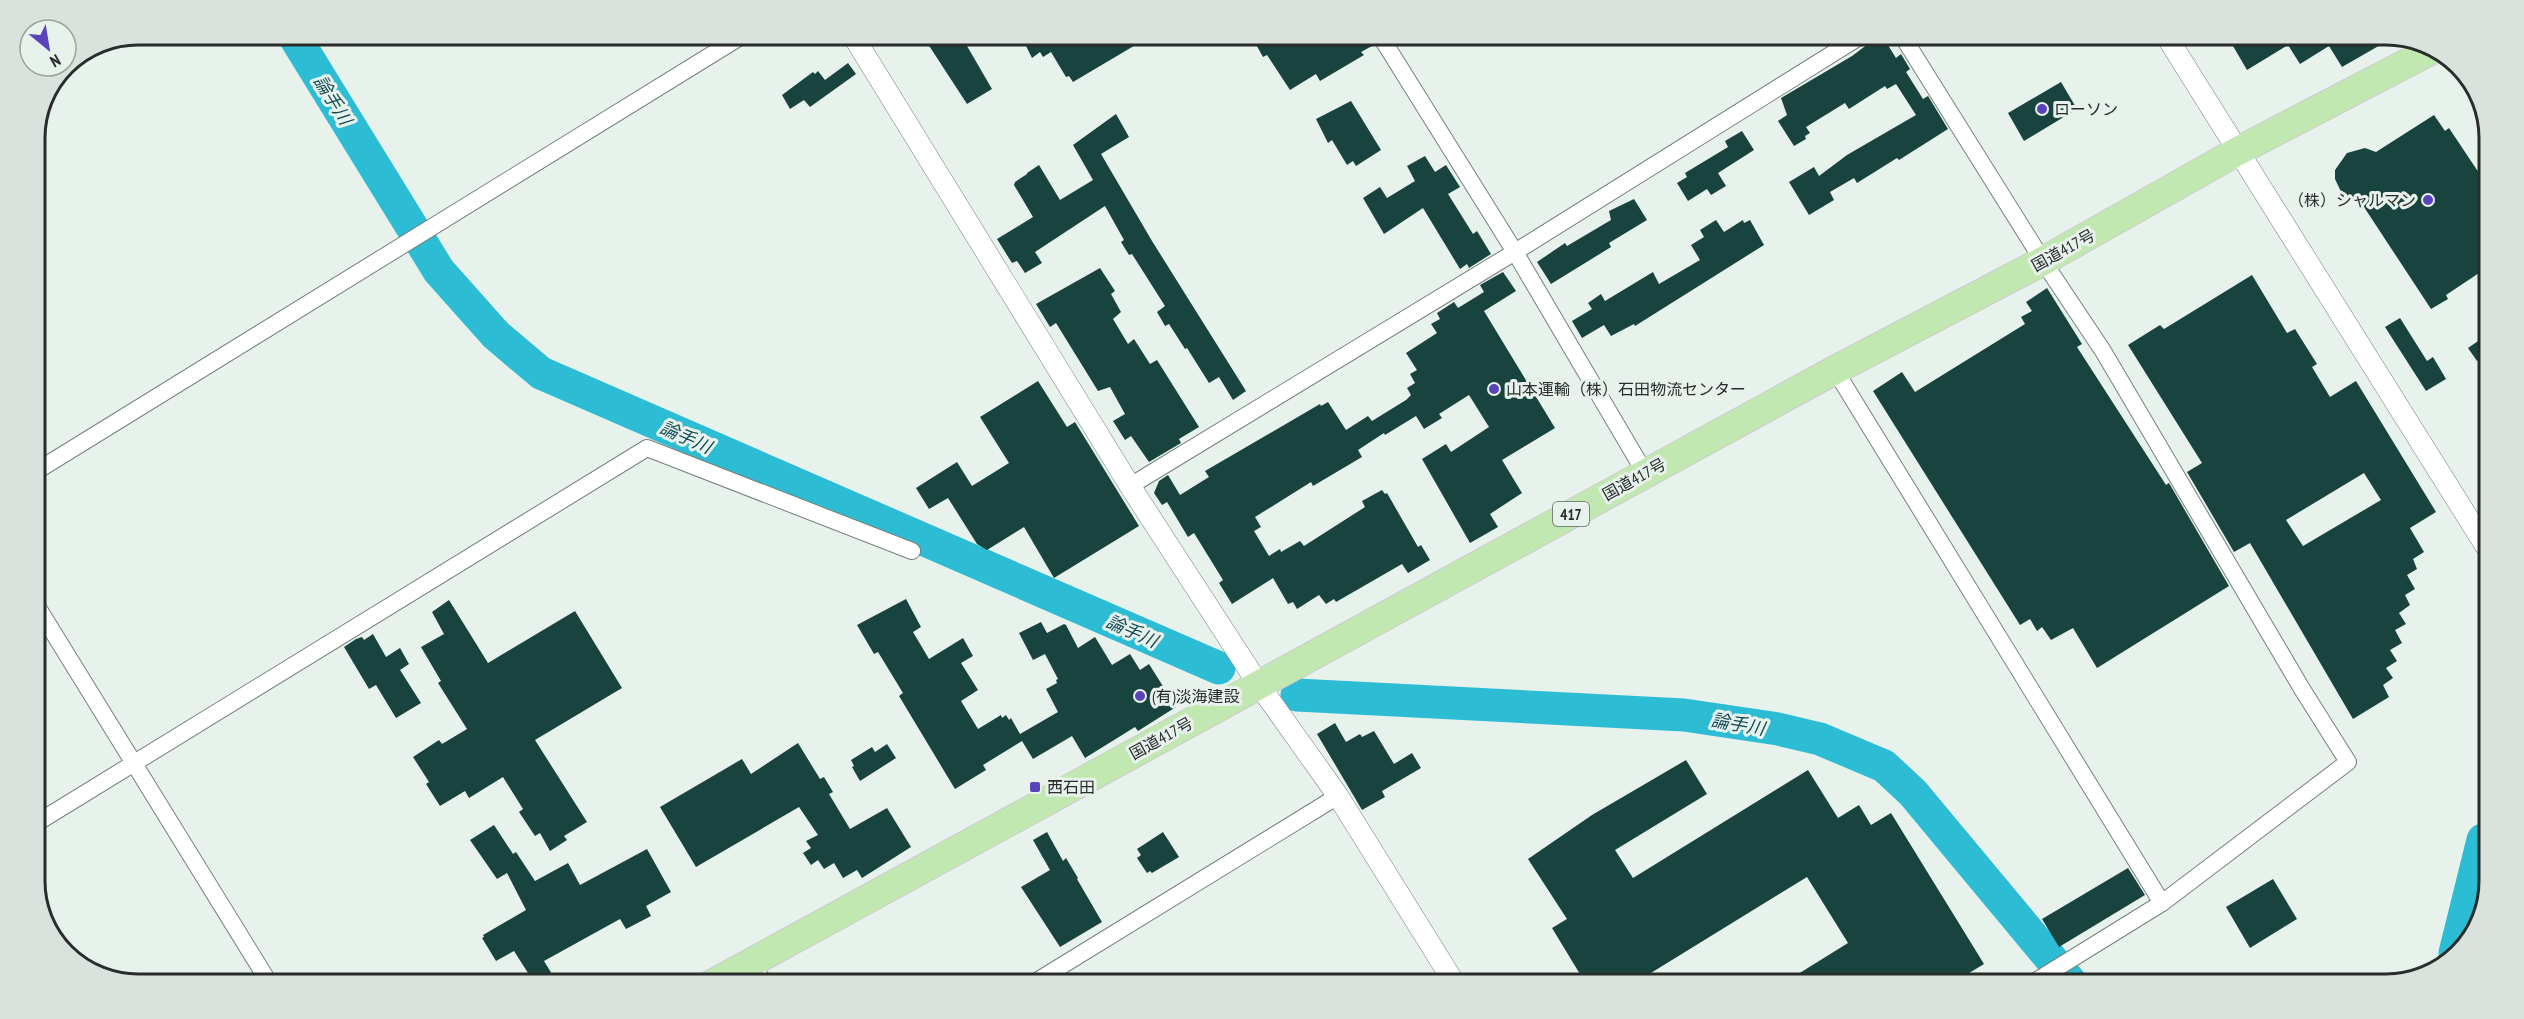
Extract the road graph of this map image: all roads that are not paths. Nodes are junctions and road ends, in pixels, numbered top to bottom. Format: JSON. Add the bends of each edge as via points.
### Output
{"nodes":[{"id":1,"x":728,"y":45,"type":"edge"},
{"id":2,"x":859,"y":45,"type":"edge"},
{"id":3,"x":1386,"y":45,"type":"edge"},
{"id":4,"x":1846,"y":45,"type":"edge"},
{"id":5,"x":1908,"y":45,"type":"edge"},
{"id":6,"x":2172,"y":45,"type":"edge"},
{"id":7,"x":2425,"y":54,"type":"edge"},
{"id":8,"x":2238,"y":151,"type":"junction"},
{"id":9,"x":1515,"y":252,"type":"junction"},
{"id":10,"x":2043,"y":261,"type":"junction"},
{"id":11,"x":1835,"y":370,"type":"junction"},
{"id":12,"x":45,"y":466,"type":"edge"},
{"id":13,"x":1645,"y":473,"type":"junction"},
{"id":14,"x":1130,"y":486,"type":"junction"},
{"id":15,"x":2479,"y":535,"type":"edge"},
{"id":16,"x":912,"y":551,"type":"dead end"},
{"id":17,"x":45,"y":619,"type":"edge"},
{"id":18,"x":1259,"y":685,"type":"junction"},
{"id":19,"x":133,"y":764,"type":"junction"},
{"id":20,"x":1338,"y":796,"type":"junction"},
{"id":21,"x":45,"y":818,"type":"edge"},
{"id":22,"x":2162,"y":903,"type":"junction"},
{"id":23,"x":264,"y":974,"type":"edge"},
{"id":24,"x":758,"y":974,"type":"edge"},
{"id":25,"x":1048,"y":974,"type":"edge"},
{"id":26,"x":1449,"y":974,"type":"edge"},
{"id":27,"x":2047,"y":974,"type":"edge"}],
"edges":[{"from":1,"to":12,"type":"street"},
{"from":2,"to":14,"type":"street"},
{"from":3,"to":9,"type":"street"},
{"from":4,"to":9,"type":"street"},
{"from":5,"to":10,"type":"street"},
{"from":6,"to":8,"type":"street"},
{"from":7,"to":8,"type":"highway","name":"国道417号","number":"417"},
{"from":8,"to":10,"type":"highway","name":"国道417号","number":"417"},
{"from":8,"to":15,"type":"street"},
{"from":9,"to":13,"type":"street"},
{"from":9,"to":14,"type":"street"},
{"from":10,"to":11,"type":"highway","name":"国道417号","number":"417"},
{"from":10,"to":22,"type":"street","via":[[2103,351],[2349,762]]},
{"from":11,"to":13,"type":"highway","name":"国道417号","number":"417"},
{"from":11,"to":22,"type":"street"},
{"from":13,"to":18,"type":"highway","name":"国道417号","number":"417"},
{"from":14,"to":18,"type":"street"},
{"from":16,"to":19,"type":"street","via":[[647,448]]},
{"from":17,"to":19,"type":"street"},
{"from":18,"to":20,"type":"street"},
{"from":18,"to":24,"type":"highway","name":"国道417号","number":"417"},
{"from":19,"to":21,"type":"street"},
{"from":19,"to":23,"type":"street"},
{"from":20,"to":25,"type":"street"},
{"from":20,"to":26,"type":"street"},
{"from":22,"to":27,"type":"street"}]}
